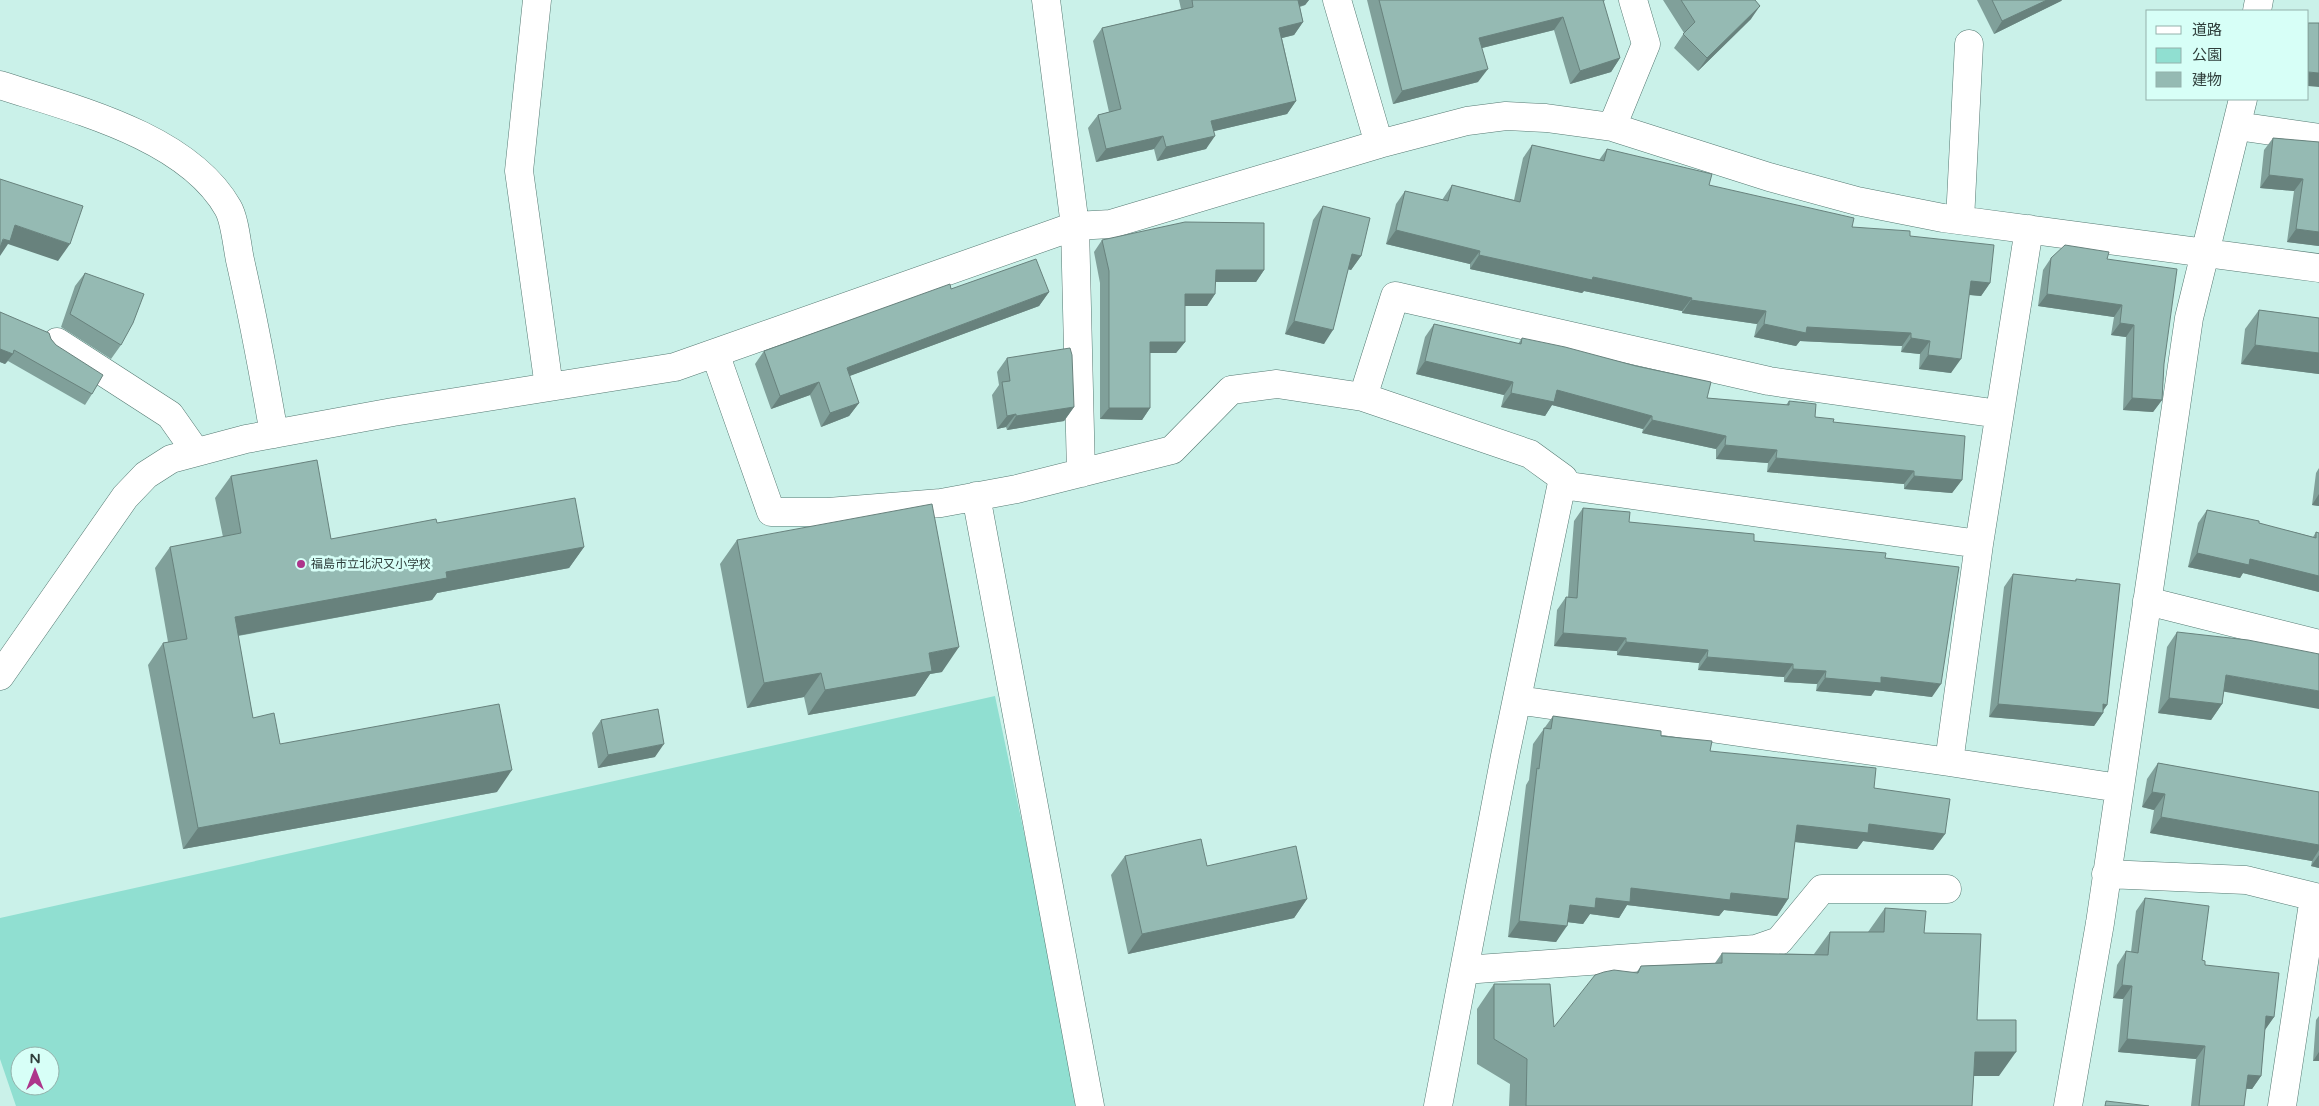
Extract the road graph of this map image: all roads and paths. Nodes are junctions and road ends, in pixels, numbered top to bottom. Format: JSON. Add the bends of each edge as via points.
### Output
{"nodes":[{"id":1,"x":537,"y":0,"type":"edge"},
{"id":2,"x":1046,"y":0,"type":"edge"},
{"id":3,"x":1337,"y":0,"type":"edge"},
{"id":4,"x":1633,"y":0,"type":"edge"},
{"id":5,"x":1969,"y":44,"type":"dead end"},
{"id":6,"x":0,"y":86,"type":"edge"},
{"id":7,"x":2243,"y":100,"type":"edge"},
{"id":8,"x":2237,"y":126,"type":"junction"},
{"id":9,"x":1612,"y":128,"type":"junction"},
{"id":10,"x":2319,"y":138,"type":"edge"},
{"id":11,"x":1379,"y":144,"type":"junction"},
{"id":12,"x":1960,"y":220,"type":"junction"},
{"id":13,"x":1075,"y":226,"type":"junction"},
{"id":14,"x":2029,"y":229,"type":"junction"},
{"id":15,"x":2205,"y":253,"type":"junction"},
{"id":16,"x":2319,"y":268,"type":"edge"},
{"id":17,"x":57,"y":342,"type":"dead end"},
{"id":18,"x":715,"y":353,"type":"junction"},
{"id":19,"x":550,"y":387,"type":"junction"},
{"id":20,"x":1363,"y":397,"type":"junction"},
{"id":21,"x":1999,"y":414,"type":"junction"},
{"id":22,"x":274,"y":434,"type":"junction"},
{"id":23,"x":196,"y":452,"type":"junction"},
{"id":24,"x":1081,"y":473,"type":"junction"},
{"id":25,"x":1562,"y":485,"type":"junction"},
{"id":26,"x":976,"y":496,"type":"junction"},
{"id":27,"x":1979,"y":544,"type":"junction"},
{"id":28,"x":2147,"y":600,"type":"junction"},
{"id":29,"x":2319,"y":644,"type":"edge"},
{"id":30,"x":0,"y":676,"type":"edge"},
{"id":31,"x":1517,"y":700,"type":"junction"},
{"id":32,"x":1949,"y":762,"type":"junction"},
{"id":33,"x":2120,"y":788,"type":"junction"},
{"id":34,"x":2106,"y":880,"type":"junction"},
{"id":35,"x":1947,"y":890,"type":"dead end"},
{"id":36,"x":2316,"y":897,"type":"edge"},
{"id":37,"x":1464,"y":970,"type":"junction"},
{"id":38,"x":1090,"y":1106,"type":"edge"},
{"id":39,"x":1438,"y":1106,"type":"edge"},
{"id":40,"x":2068,"y":1106,"type":"edge"},
{"id":41,"x":2282,"y":1106,"type":"edge"}],
"edges":[{"from":1,"to":19,"type":"street","via":[[519,171]]},
{"from":2,"to":13,"type":"street"},
{"from":3,"to":11,"type":"street"},
{"from":4,"to":9,"type":"street","via":[[1646,44]]},
{"from":5,"to":12,"type":"street"},
{"from":6,"to":22,"type":"street","via":[[108,120],[178,155],[207,180],[229,209],[255,326]]},
{"from":7,"to":8,"type":"street"},
{"from":8,"to":10,"type":"street"},
{"from":8,"to":15,"type":"street"},
{"from":9,"to":11,"type":"street","via":[[1546,118],[1506,116],[1467,121]]},
{"from":9,"to":12,"type":"street","via":[[1856,201]]},
{"from":11,"to":13,"type":"street","via":[[1111,224]]},
{"from":12,"to":14,"type":"street"},
{"from":13,"to":18,"type":"street"},
{"from":13,"to":24,"type":"street"},
{"from":14,"to":15,"type":"street"},
{"from":14,"to":21,"type":"street"},
{"from":15,"to":16,"type":"street"},
{"from":15,"to":28,"type":"street","via":[[2189,318]]},
{"from":17,"to":23,"type":"street","via":[[170,415]]},
{"from":18,"to":19,"type":"street","via":[[675,367]]},
{"from":18,"to":26,"type":"street","via":[[771,512],[828,512],[941,503]]},
{"from":19,"to":22,"type":"street"},
{"from":20,"to":21,"type":"street","via":[[1394,296],[1768,381]]},
{"from":20,"to":24,"type":"street","via":[[1277,384],[1231,390],[1172,450]]},
{"from":20,"to":25,"type":"street","via":[[1530,454],[1563,478]]},
{"from":21,"to":27,"type":"street"},
{"from":22,"to":23,"type":"street"},
{"from":23,"to":30,"type":"street","via":[[171,459],[146,474],[126,497]]},
{"from":24,"to":26,"type":"street"},
{"from":25,"to":27,"type":"street"},
{"from":25,"to":31,"type":"street"},
{"from":26,"to":38,"type":"street"},
{"from":27,"to":32,"type":"street"},
{"from":28,"to":29,"type":"street"},
{"from":28,"to":33,"type":"street"},
{"from":31,"to":32,"type":"street"},
{"from":31,"to":37,"type":"street"},
{"from":32,"to":33,"type":"street"},
{"from":33,"to":34,"type":"street"},
{"from":34,"to":36,"type":"street","via":[[2246,880]]},
{"from":34,"to":40,"type":"street"},
{"from":35,"to":37,"type":"street","via":[[1822,890],[1779,941],[1756,949]]},
{"from":36,"to":41,"type":"street"},
{"from":37,"to":39,"type":"street"}]}
